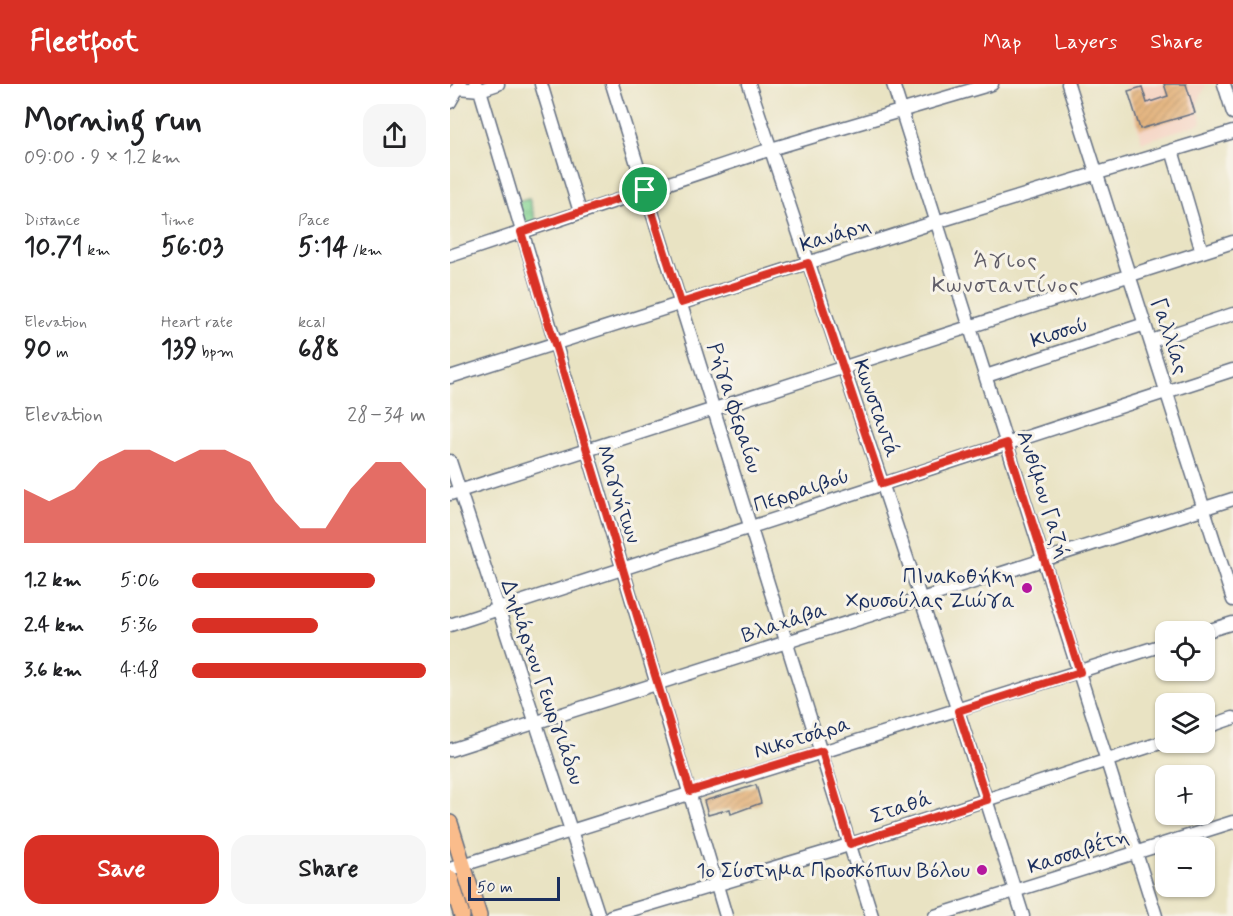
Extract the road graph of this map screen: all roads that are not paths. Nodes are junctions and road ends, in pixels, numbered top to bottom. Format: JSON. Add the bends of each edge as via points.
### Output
{"nodes":[{"id":1,"x":498,"y":84,"type":"edge"},
{"id":2,"x":541,"y":84,"type":"edge"},
{"id":3,"x":612,"y":84,"type":"edge"},
{"id":4,"x":749,"y":84,"type":"edge"},
{"id":5,"x":893,"y":84,"type":"edge"},
{"id":6,"x":992,"y":84,"type":"edge"},
{"id":7,"x":1068,"y":84,"type":"edge"},
{"id":8,"x":1224,"y":84,"type":"edge"},
{"id":9,"x":459,"y":86,"type":"edge"},
{"id":10,"x":477,"y":87,"type":"edge"},
{"id":11,"x":450,"y":102,"type":"edge"},
{"id":12,"x":901,"y":111,"type":"junction"},
{"id":13,"x":1233,"y":113,"type":"edge"},
{"id":14,"x":1233,"y":132,"type":"edge"},
{"id":15,"x":771,"y":150,"type":"junction"},
{"id":16,"x":1172,"y":150,"type":"junction"},
{"id":17,"x":1096,"y":173,"type":"junction"},
{"id":18,"x":645,"y":190,"type":"junction"},
{"id":19,"x":580,"y":212,"type":"junction"},
{"id":20,"x":936,"y":222,"type":"junction"},
{"id":21,"x":521,"y":232,"type":"junction"},
{"id":22,"x":1233,"y":242,"type":"edge"},
{"id":23,"x":1202,"y":252,"type":"junction"},
{"id":24,"x":450,"y":256,"type":"edge"},
{"id":25,"x":808,"y":263,"type":"junction"},
{"id":26,"x":1129,"y":276,"type":"junction"},
{"id":27,"x":681,"y":303,"type":"junction"},
{"id":28,"x":1233,"y":314,"type":"edge"},
{"id":29,"x":1145,"y":324,"type":"junction"},
{"id":30,"x":969,"y":327,"type":"junction"},
{"id":31,"x":1151,"y":340,"type":"junction"},
{"id":32,"x":553,"y":342,"type":"junction"},
{"id":33,"x":843,"y":368,"type":"junction"},
{"id":34,"x":1233,"y":370,"type":"edge"},
{"id":35,"x":986,"y":376,"type":"junction"},
{"id":36,"x":450,"y":377,"type":"edge"},
{"id":37,"x":1167,"y":391,"type":"junction"},
{"id":38,"x":715,"y":409,"type":"junction"},
{"id":39,"x":1007,"y":443,"type":"junction"},
{"id":40,"x":585,"y":451,"type":"junction"},
{"id":41,"x":450,"y":461,"type":"edge"},
{"id":42,"x":882,"y":484,"type":"junction"},
{"id":43,"x":455,"y":493,"type":"edge"},
{"id":44,"x":1233,"y":499,"type":"edge"},
{"id":45,"x":1204,"y":509,"type":"junction"},
{"id":46,"x":753,"y":526,"type":"junction"},
{"id":47,"x":1044,"y":559,"type":"junction"},
{"id":48,"x":623,"y":569,"type":"junction"},
{"id":49,"x":921,"y":599,"type":"junction"},
{"id":50,"x":1233,"y":600,"type":"edge"},
{"id":51,"x":498,"y":609,"type":"junction"},
{"id":52,"x":1233,"y":623,"type":"edge"},
{"id":53,"x":450,"y":625,"type":"edge"},
{"id":54,"x":1215,"y":629,"type":"edge"},
{"id":55,"x":788,"y":641,"type":"junction"},
{"id":56,"x":1155,"y":648,"type":"edge"},
{"id":57,"x":1080,"y":672,"type":"junction"},
{"id":58,"x":658,"y":684,"type":"junction"},
{"id":59,"x":958,"y":711,"type":"junction"},
{"id":60,"x":1233,"y":718,"type":"edge"},
{"id":61,"x":536,"y":723,"type":"junction"},
{"id":62,"x":1215,"y":724,"type":"edge"},
{"id":63,"x":1155,"y":745,"type":"edge"},
{"id":64,"x":450,"y":750,"type":"edge"},
{"id":65,"x":822,"y":751,"type":"junction"},
{"id":66,"x":1108,"y":760,"type":"junction"},
{"id":67,"x":690,"y":791,"type":"junction"},
{"id":68,"x":987,"y":800,"type":"junction"},
{"id":69,"x":1233,"y":822,"type":"edge"},
{"id":70,"x":450,"y":823,"type":"edge"},
{"id":71,"x":572,"y":830,"type":"junction"},
{"id":72,"x":850,"y":844,"type":"junction"},
{"id":73,"x":1137,"y":852,"type":"junction"},
{"id":74,"x":457,"y":867,"type":"edge"},
{"id":75,"x":450,"y":878,"type":"edge"},
{"id":76,"x":716,"y":884,"type":"junction"},
{"id":77,"x":1016,"y":891,"type":"junction"},
{"id":78,"x":462,"y":916,"type":"edge"},
{"id":79,"x":479,"y":916,"type":"edge"},
{"id":80,"x":599,"y":916,"type":"edge"},
{"id":81,"x":611,"y":916,"type":"edge"},
{"id":82,"x":726,"y":916,"type":"edge"},
{"id":83,"x":872,"y":916,"type":"edge"},
{"id":84,"x":935,"y":916,"type":"edge"},
{"id":85,"x":1023,"y":916,"type":"edge"},
{"id":86,"x":1156,"y":916,"type":"edge"}],
"edges":[{"from":1,"to":10,"type":"street"},
{"from":2,"to":19,"type":"street"},
{"from":3,"to":18,"type":"street","name":"Ρήγα Φεραίου"},
{"from":4,"to":15,"type":"street","name":"Κωνσταντά"},
{"from":5,"to":12,"type":"street","name":"Ανθίμου Γαζή"},
{"from":6,"to":12,"type":"street"},
{"from":7,"to":17,"type":"street","name":"Γαλλίας"},
{"from":8,"to":13,"type":"street"},
{"from":9,"to":10,"type":"street"},
{"from":9,"to":11,"type":"street"},
{"from":10,"to":21,"type":"street","name":"Μαγνήτων"},
{"from":12,"to":15,"type":"street"},
{"from":12,"to":20,"type":"street","name":"Ανθίμου Γαζή"},
{"from":14,"to":16,"type":"street","name":"Κανάρη"},
{"from":15,"to":18,"type":"street"},
{"from":15,"to":25,"type":"street","name":"Κωνσταντά"},
{"from":16,"to":17,"type":"street","name":"Κανάρη"},
{"from":16,"to":23,"type":"street"},
{"from":17,"to":20,"type":"street","name":"Κανάρη"},
{"from":17,"to":26,"type":"street","name":"Γαλλίας"},
{"from":18,"to":19,"type":"street"},
{"from":18,"to":27,"type":"street","name":"Ρήγα Φεραίου"},
{"from":19,"to":21,"type":"street"},
{"from":20,"to":25,"type":"street","name":"Κανάρη"},
{"from":20,"to":30,"type":"street","name":"Ανθίμου Γαζή"},
{"from":21,"to":24,"type":"street"},
{"from":21,"to":32,"type":"street","name":"Μαγνήτων"},
{"from":22,"to":23,"type":"street"},
{"from":23,"to":26,"type":"street"},
{"from":25,"to":27,"type":"street","name":"Κανάρη"},
{"from":25,"to":33,"type":"street","name":"Κωνσταντά"},
{"from":26,"to":29,"type":"street","name":"Γαλλίας"},
{"from":26,"to":30,"type":"street"},
{"from":27,"to":32,"type":"street","name":"Κανάρη"},
{"from":27,"to":38,"type":"street","name":"Ρήγα Φεραίου"},
{"from":28,"to":31,"type":"street"},
{"from":29,"to":31,"type":"street","name":"Γαλλίας"},
{"from":29,"to":35,"type":"street","name":"Κισσού"},
{"from":30,"to":33,"type":"street"},
{"from":30,"to":35,"type":"street","name":"Ανθίμου Γαζή"},
{"from":31,"to":37,"type":"street","name":"Γαλλίας"},
{"from":32,"to":36,"type":"street","name":"Κανάρη"},
{"from":32,"to":40,"type":"street","name":"Μαγνήτων"},
{"from":33,"to":38,"type":"street"},
{"from":33,"to":42,"type":"street","name":"Κωνσταντά"},
{"from":34,"to":37,"type":"street","name":"Περραιβού"},
{"from":35,"to":39,"type":"street","name":"Ανθίμου Γαζή"},
{"from":37,"to":39,"type":"street","name":"Περραιβού"},
{"from":37,"to":45,"type":"street","name":"Γαλλίας"},
{"from":38,"to":40,"type":"street"},
{"from":38,"to":46,"type":"street","name":"Ρήγα Φεραίου"},
{"from":39,"to":42,"type":"street","name":"Περραιβού"},
{"from":39,"to":47,"type":"street","name":"Ανθίμου Γαζή"},
{"from":40,"to":43,"type":"street"},
{"from":40,"to":48,"type":"street","name":"Μαγνήτων"},
{"from":41,"to":43,"type":"street","name":"Δημάρχου Γεωργιάδου"},
{"from":42,"to":46,"type":"street","name":"Περραιβού"},
{"from":42,"to":49,"type":"street","name":"Κωνσταντά"},
{"from":43,"to":51,"type":"street","name":"Δημάρχου Γεωργιάδου"},
{"from":44,"to":45,"type":"street","name":"Βλαχάβα"},
{"from":45,"to":47,"type":"street","name":"Βλαχάβα"},
{"from":45,"to":50,"type":"street","name":"Γαλλίας"},
{"from":46,"to":48,"type":"street","name":"Περραιβού"},
{"from":46,"to":55,"type":"street","name":"Ρήγα Φεραίου"},
{"from":47,"to":49,"type":"street","name":"Βλαχάβα"},
{"from":47,"to":57,"type":"street","name":"Ανθίμου Γαζή"},
{"from":48,"to":51,"type":"street","name":"Περραιβού"},
{"from":48,"to":58,"type":"street","name":"Μαγνήτων"},
{"from":49,"to":55,"type":"street","name":"Βλαχάβα"},
{"from":49,"to":59,"type":"street","name":"Κωνσταντά"},
{"from":51,"to":53,"type":"street","name":"Περραιβού"},
{"from":51,"to":61,"type":"street","name":"Δημάρχου Γεωργιάδου"},
{"from":52,"to":54,"type":"street"},
{"from":55,"to":58,"type":"street","name":"Βλαχάβα"},
{"from":55,"to":65,"type":"street","name":"Ρήγα Φεραίου"},
{"from":56,"to":57,"type":"street","name":"Νικοτσάρα"},
{"from":57,"to":59,"type":"street","name":"Νικοτσάρα"},
{"from":57,"to":66,"type":"street","name":"Ανθίμου Γαζή"},
{"from":58,"to":61,"type":"street","name":"Βλαχάβα"},
{"from":58,"to":67,"type":"street","name":"Μαγνήτων"},
{"from":59,"to":65,"type":"street","name":"Νικοτσάρα"},
{"from":59,"to":68,"type":"street","name":"Κωνσταντά"},
{"from":60,"to":62,"type":"street"},
{"from":61,"to":64,"type":"street","name":"Βλαχάβα"},
{"from":61,"to":71,"type":"street","name":"Δημάρχου Γεωργιάδου"},
{"from":63,"to":66,"type":"street","name":"Σταθά"},
{"from":65,"to":67,"type":"street","name":"Νικοτσάρα"},
{"from":65,"to":72,"type":"street","name":"Ρήγα Φεραίου"},
{"from":66,"to":68,"type":"street","name":"Σταθά"},
{"from":66,"to":73,"type":"street","name":"Ανθίμου Γαζή"},
{"from":67,"to":71,"type":"street","name":"Νικοτσάρα"},
{"from":67,"to":76,"type":"street","name":"Μαγνήτων"},
{"from":68,"to":72,"type":"street","name":"Σταθά"},
{"from":68,"to":77,"type":"street","name":"Κωνσταντά"},
{"from":69,"to":73,"type":"street","name":"Κασσαβέτη"},
{"from":70,"to":74,"type":"main road"},
{"from":71,"to":74,"type":"street","name":"Νικοτσάρα"},
{"from":71,"to":80,"type":"street","name":"Δημάρχου Γεωργιάδου"},
{"from":72,"to":76,"type":"street","name":"Σταθά"},
{"from":72,"to":83,"type":"street","name":"Ρήγα Φεραίου"},
{"from":73,"to":77,"type":"street","name":"Κασσαβέτη"},
{"from":73,"to":86,"type":"street","name":"Ανθίμου Γαζή"},
{"from":74,"to":79,"type":"main road"},
{"from":75,"to":78,"type":"main road"},
{"from":76,"to":81,"type":"street","name":"Σταθά"},
{"from":76,"to":82,"type":"street","name":"Μαγνήτων"},
{"from":77,"to":84,"type":"street","name":"Κασσαβέτη"},
{"from":77,"to":85,"type":"street","name":"Κωνσταντά"}]}
